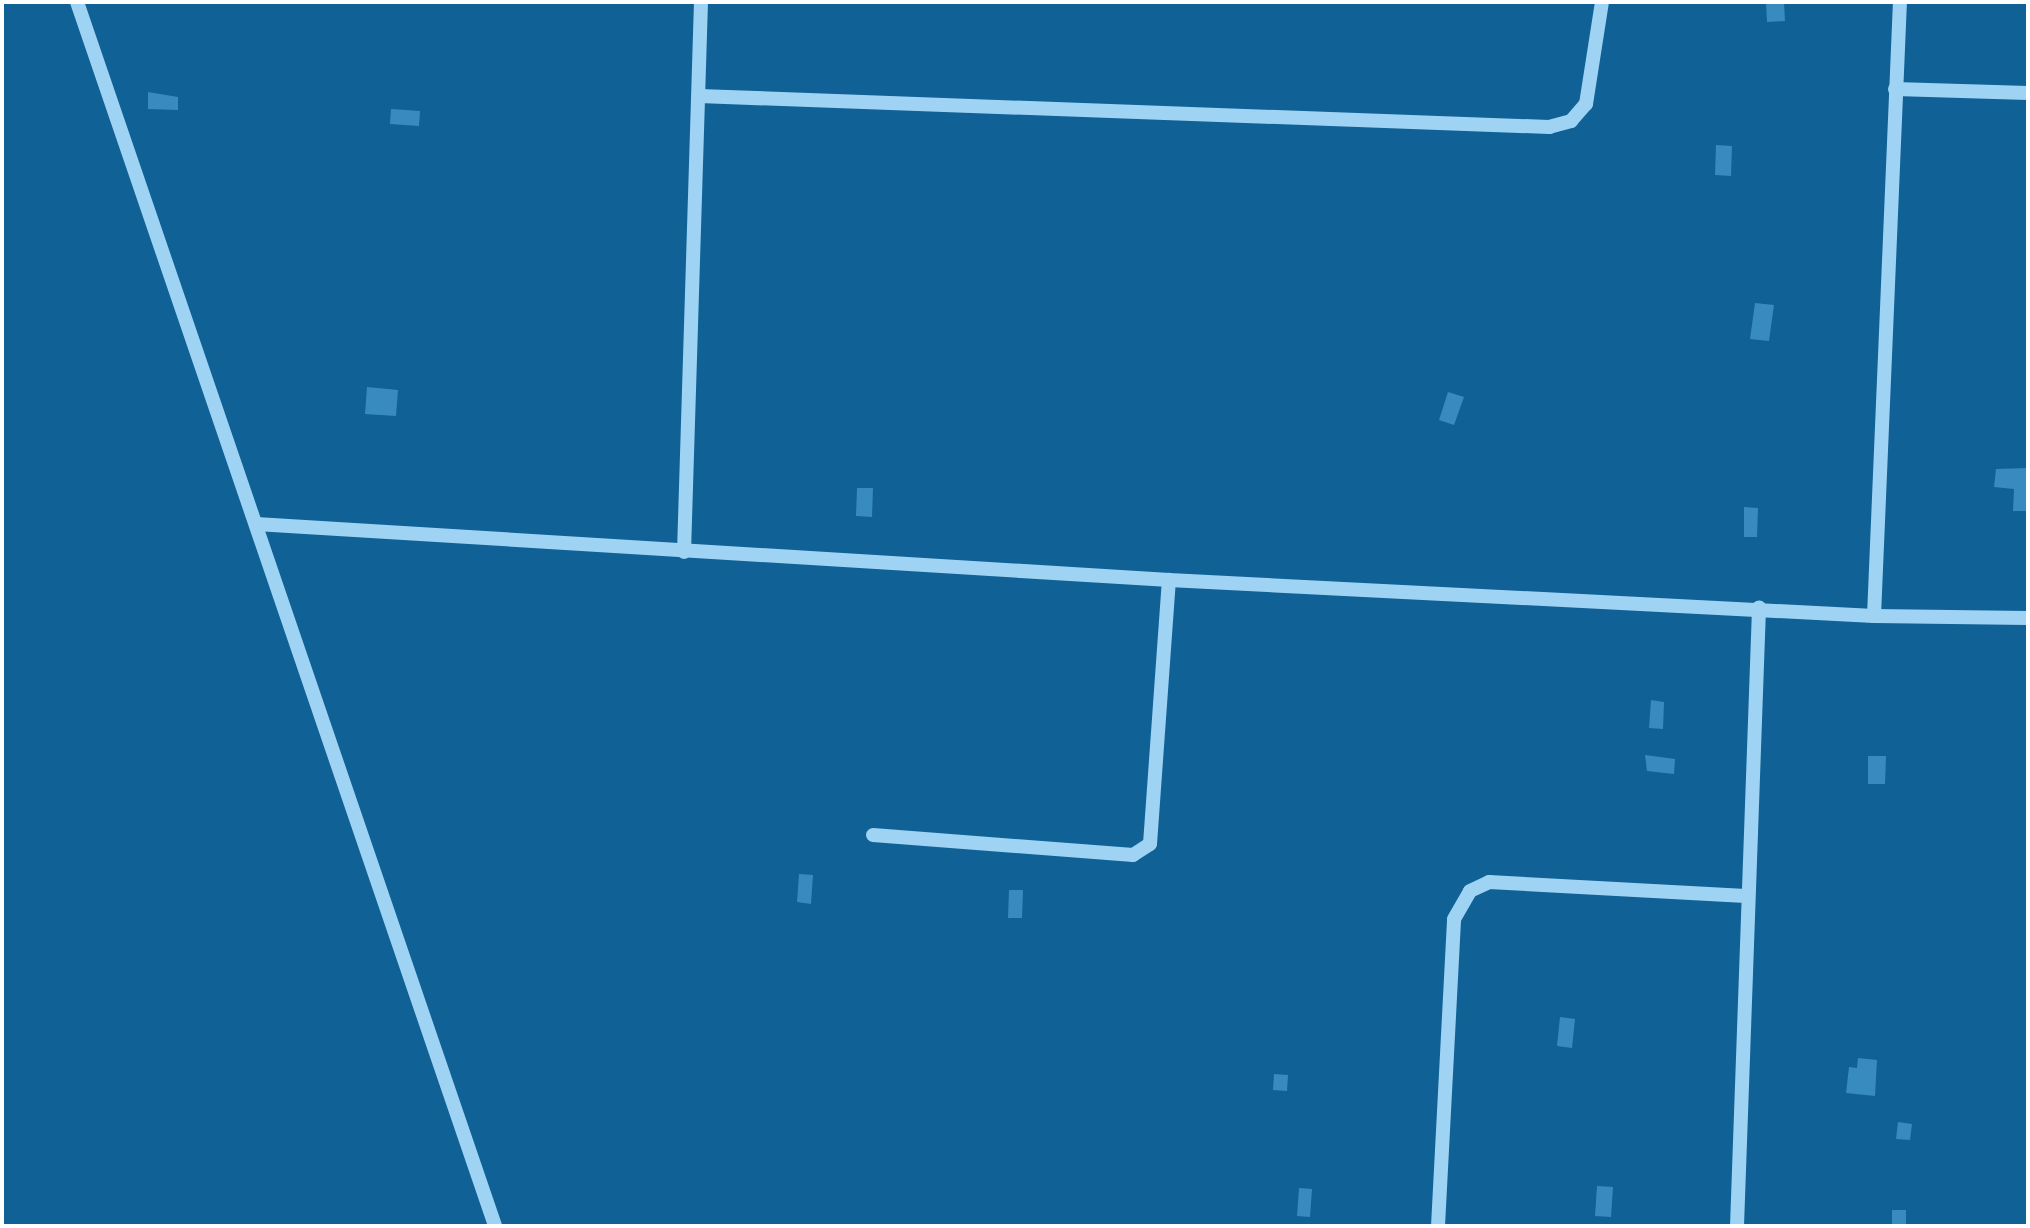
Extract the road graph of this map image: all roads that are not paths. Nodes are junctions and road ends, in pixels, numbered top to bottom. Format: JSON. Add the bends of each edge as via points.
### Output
{"nodes":[{"id":1,"x":701,"y":2,"type":"edge"},
{"id":2,"x":1602,"y":2,"type":"edge"},
{"id":3,"x":1900,"y":2,"type":"edge"},
{"id":4,"x":77,"y":3,"type":"edge"},
{"id":5,"x":1895,"y":89,"type":"junction"},
{"id":6,"x":2028,"y":93,"type":"edge"},
{"id":7,"x":699,"y":96,"type":"junction"},
{"id":8,"x":256,"y":524,"type":"junction"},
{"id":9,"x":684,"y":552,"type":"junction"},
{"id":10,"x":1169,"y":580,"type":"junction"},
{"id":11,"x":1759,"y":607,"type":"junction"},
{"id":12,"x":1874,"y":616,"type":"junction"},
{"id":13,"x":2028,"y":618,"type":"edge"},
{"id":14,"x":873,"y":835,"type":"dead end"},
{"id":15,"x":1746,"y":896,"type":"junction"},
{"id":16,"x":495,"y":1226,"type":"edge"},
{"id":17,"x":1438,"y":1226,"type":"edge"},
{"id":18,"x":1737,"y":1226,"type":"edge"}],
"edges":[{"from":1,"to":7,"type":"street"},
{"from":2,"to":7,"type":"street","via":[[1586,104],[1571,121],[1549,127]]},
{"from":3,"to":5,"type":"street"},
{"from":4,"to":8,"type":"street"},
{"from":5,"to":6,"type":"street"},
{"from":5,"to":12,"type":"street"},
{"from":7,"to":9,"type":"street"},
{"from":8,"to":9,"type":"street"},
{"from":8,"to":16,"type":"street"},
{"from":9,"to":10,"type":"street"},
{"from":10,"to":11,"type":"street"},
{"from":10,"to":14,"type":"street","via":[[1150,844],[1133,855]]},
{"from":11,"to":12,"type":"street"},
{"from":11,"to":15,"type":"street"},
{"from":12,"to":13,"type":"street"},
{"from":15,"to":17,"type":"street","via":[[1489,882],[1470,891],[1454,919]]},
{"from":15,"to":18,"type":"street"}]}
